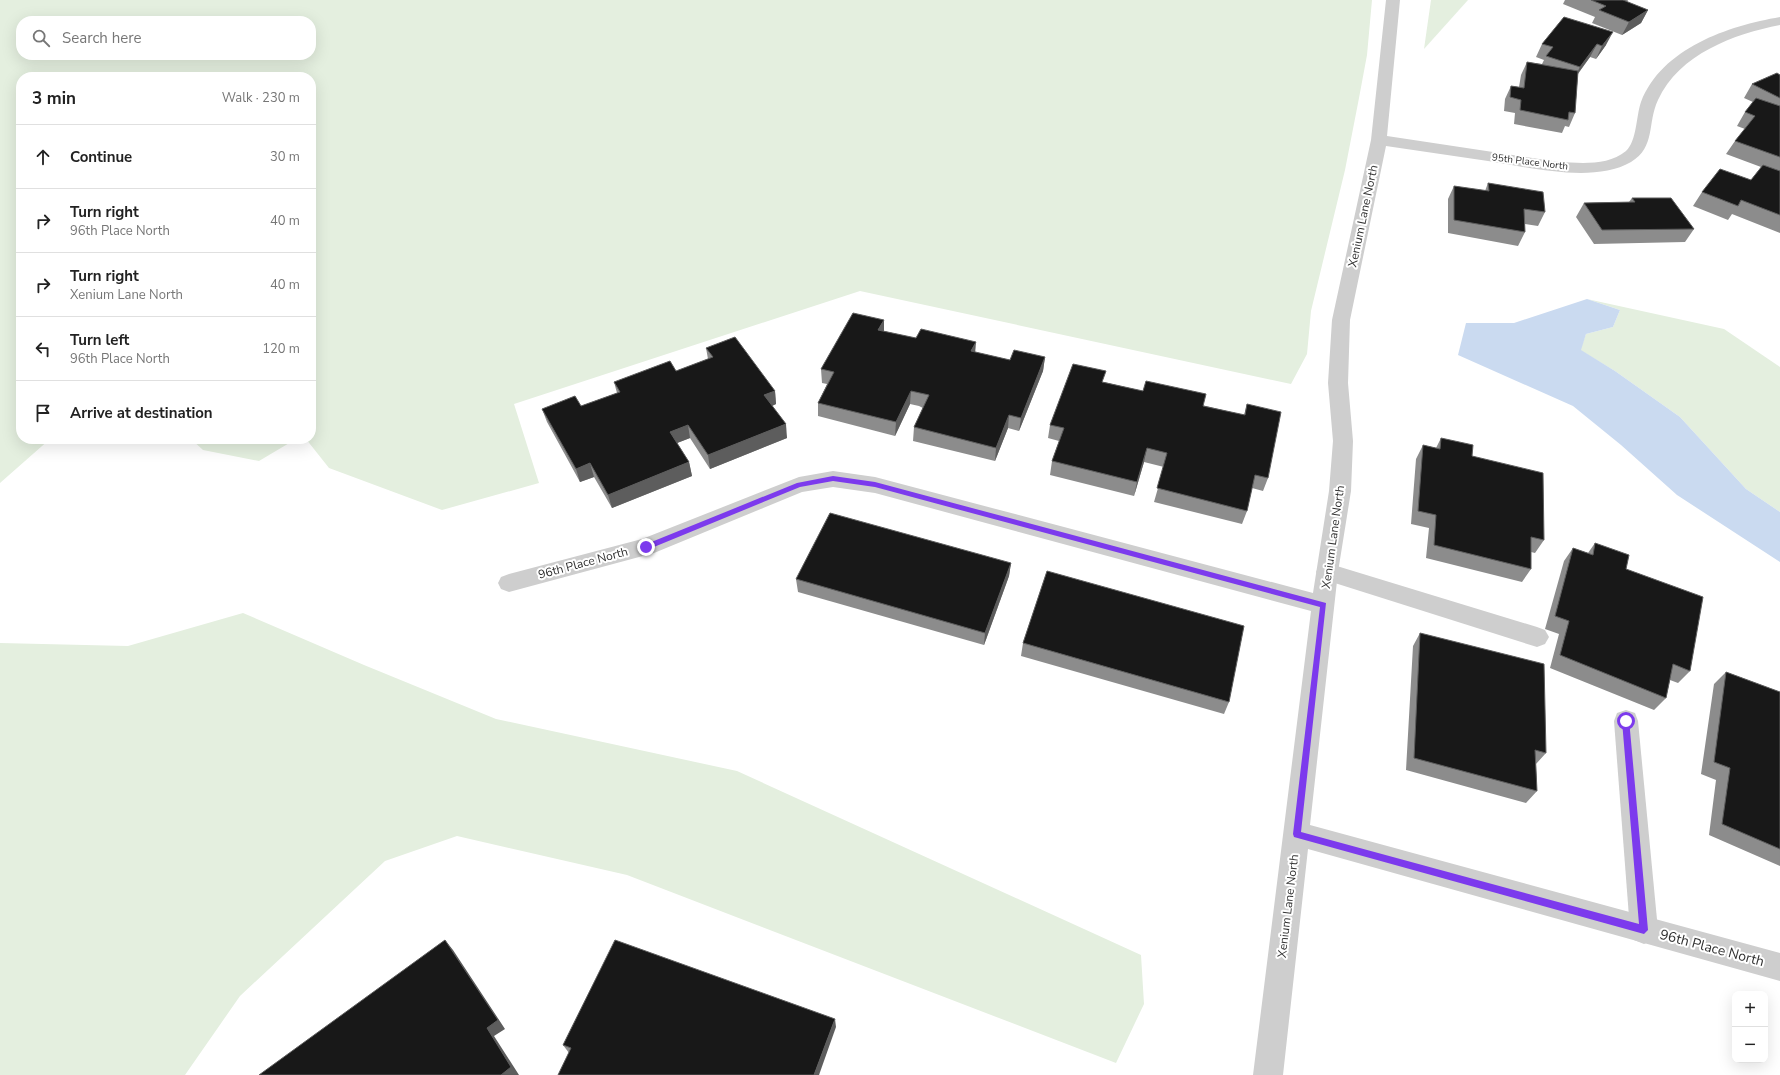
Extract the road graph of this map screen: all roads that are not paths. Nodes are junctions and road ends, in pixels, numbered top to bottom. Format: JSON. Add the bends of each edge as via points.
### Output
{"nodes":[{"id":1,"x":1393,"y":0,"type":"edge"},
{"id":2,"x":1780,"y":21,"type":"edge"},
{"id":3,"x":1379,"y":140,"type":"junction"},
{"id":4,"x":1328,"y":572,"type":"junction"},
{"id":5,"x":509,"y":583,"type":"dead end"},
{"id":6,"x":1323,"y":605,"type":"junction"},
{"id":7,"x":1537,"y":636,"type":"dead end"},
{"id":8,"x":1626,"y":721,"type":"dead end"},
{"id":9,"x":1297,"y":834,"type":"junction"},
{"id":10,"x":1644,"y":930,"type":"junction"},
{"id":11,"x":1780,"y":967,"type":"edge"},
{"id":12,"x":1268,"y":1075,"type":"edge"}],
"edges":[{"from":1,"to":3,"type":"street","name":"Xenium Lane North"},
{"from":2,"to":3,"type":"street","name":"95th Place North","via":[[1722,38],[1697,49],[1681,61],[1666,76],[1650,100],[1641,142],[1632,154],[1612,164],[1586,168],[1559,167]]},
{"from":3,"to":4,"type":"street","name":"Xenium Lane North","via":[[1341,320],[1338,383],[1344,441],[1340,491]]},
{"from":4,"to":6,"type":"street","name":"Xenium Lane North"},
{"from":4,"to":7,"type":"street"},
{"from":5,"to":6,"type":"street","name":"96th Place North","via":[[646,547],[799,484],[833,479],[875,484]]},
{"from":6,"to":9,"type":"street","name":"Xenium Lane North"},
{"from":8,"to":10,"type":"street"},
{"from":9,"to":10,"type":"street","name":"96th Place North"},
{"from":9,"to":12,"type":"street","name":"Xenium Lane North"},
{"from":10,"to":11,"type":"street","name":"96th Place North"}]}
